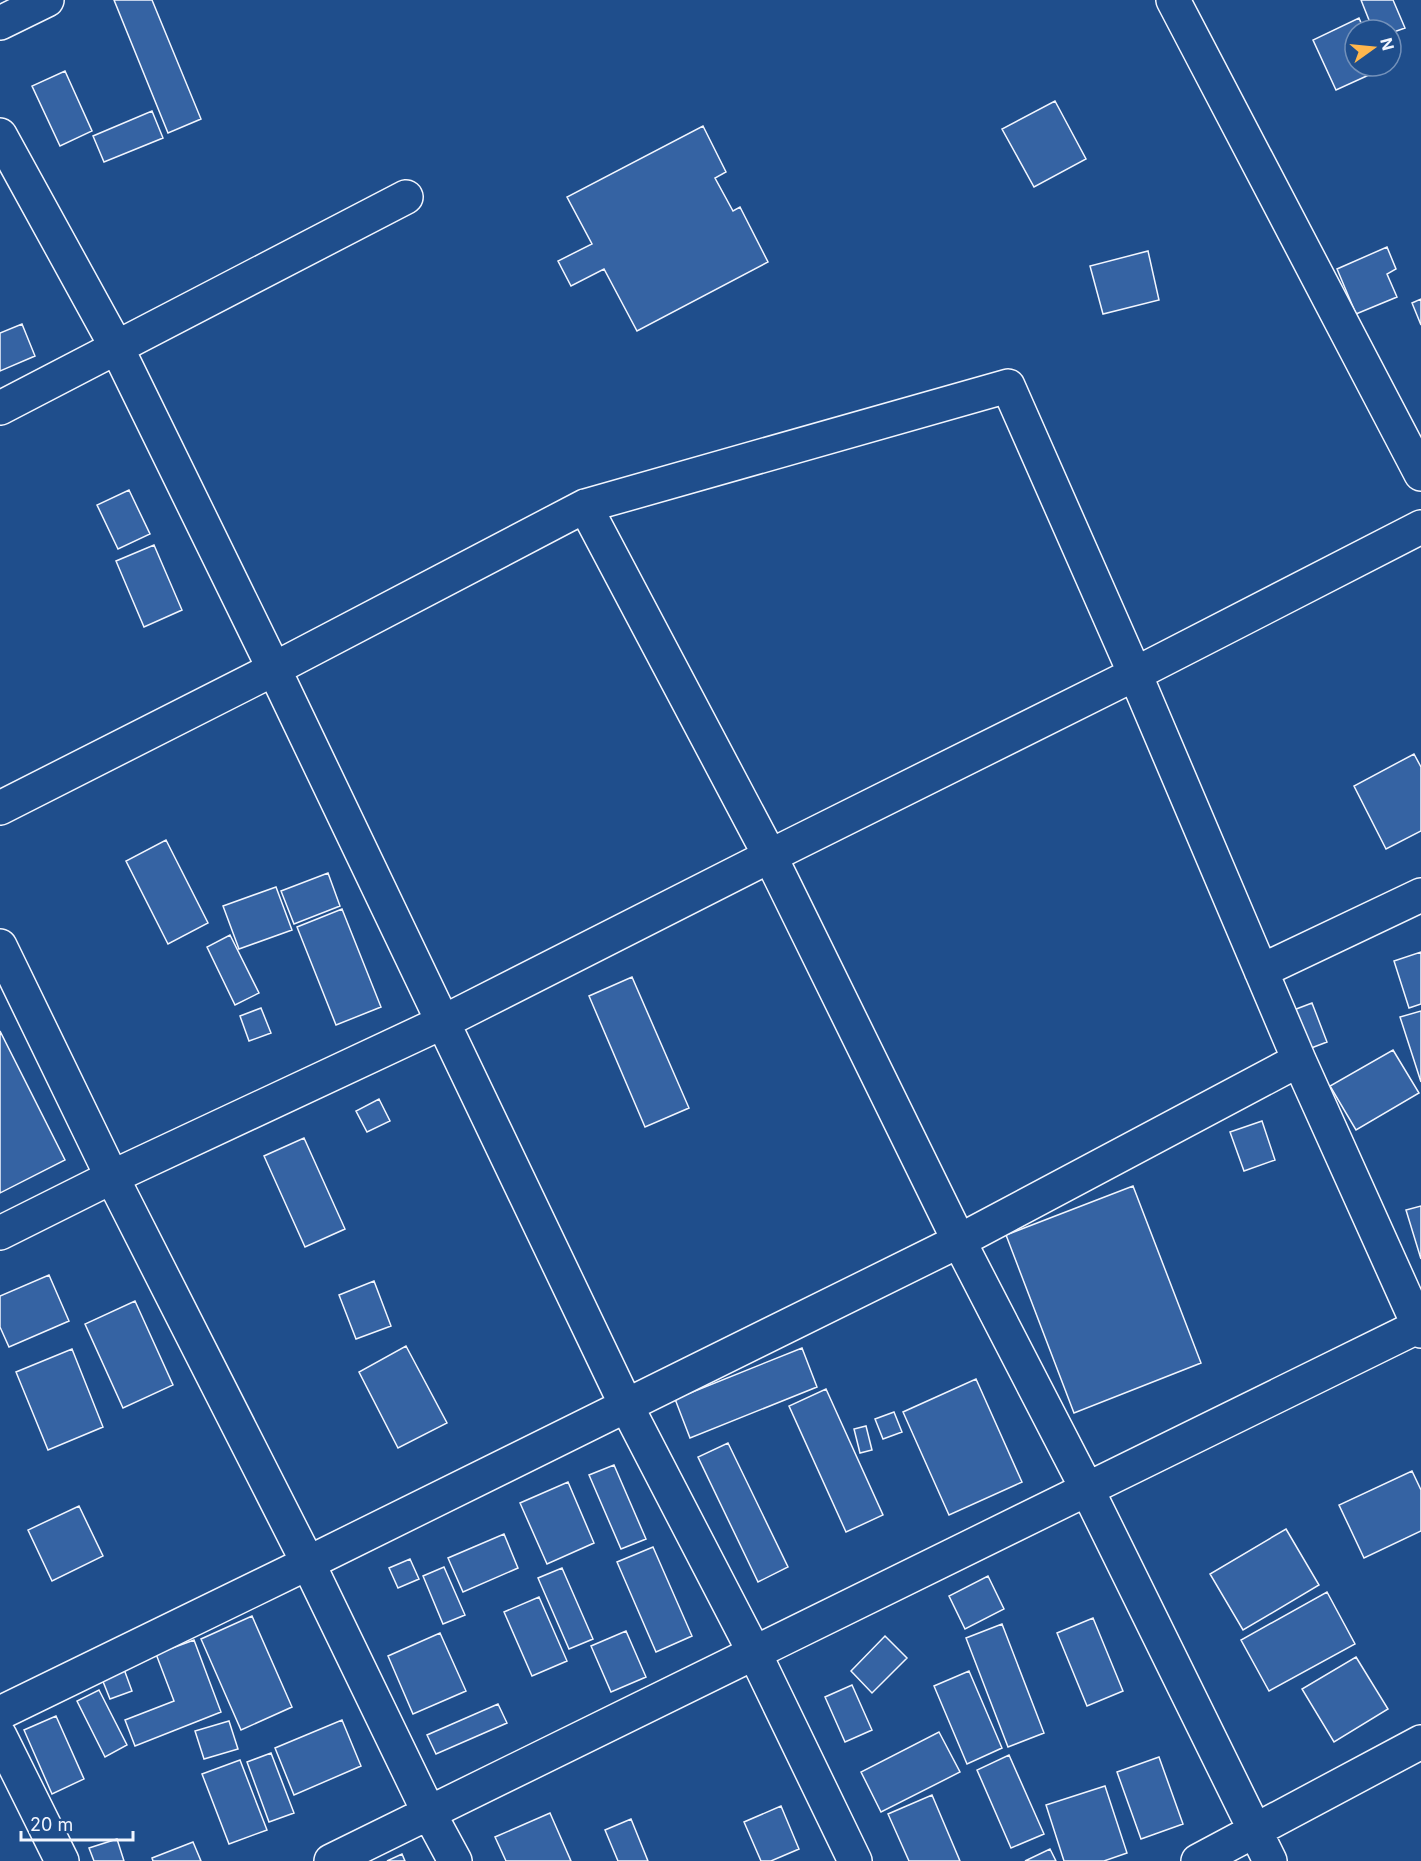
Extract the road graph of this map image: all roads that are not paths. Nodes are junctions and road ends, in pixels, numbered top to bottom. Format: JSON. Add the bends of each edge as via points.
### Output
{"nodes":[{"id":1,"x":47,"y":0,"type":"edge"},
{"id":2,"x":1173,"y":0,"type":"edge"},
{"id":3,"x":0,"y":23,"type":"edge"},
{"id":4,"x":0,"y":135,"type":"edge"},
{"id":5,"x":406,"y":197,"type":"dead end"},
{"id":6,"x":117,"y":348,"type":"junction"},
{"id":7,"x":0,"y":408,"type":"edge"},
{"id":8,"x":1421,"y":474,"type":"edge"},
{"id":9,"x":585,"y":507,"type":"junction"},
{"id":10,"x":1421,"y":527,"type":"edge"},
{"id":11,"x":274,"y":669,"type":"junction"},
{"id":12,"x":1135,"y":674,"type":"junction"},
{"id":13,"x":0,"y":808,"type":"edge"},
{"id":14,"x":770,"y":856,"type":"junction"},
{"id":15,"x":1421,"y":895,"type":"edge"},
{"id":16,"x":0,"y":945,"type":"edge"},
{"id":17,"x":1261,"y":971,"type":"junction"},
{"id":18,"x":443,"y":1022,"type":"junction"},
{"id":19,"x":1299,"y":1060,"type":"junction"},
{"id":20,"x":112,"y":1177,"type":"junction"},
{"id":21,"x":0,"y":1233,"type":"edge"},
{"id":22,"x":959,"y":1241,"type":"junction"},
{"id":23,"x":1420,"y":1328,"type":"edge"},
{"id":24,"x":626,"y":1405,"type":"junction"},
{"id":25,"x":1087,"y":1489,"type":"junction"},
{"id":26,"x":308,"y":1563,"type":"junction"},
{"id":27,"x":754,"y":1652,"type":"junction"},
{"id":28,"x":0,"y":1713,"type":"edge"},
{"id":29,"x":0,"y":1736,"type":"edge"},
{"id":30,"x":1421,"y":1742,"type":"edge"},
{"id":31,"x":429,"y":1813,"type":"junction"},
{"id":32,"x":1256,"y":1830,"type":"junction"},
{"id":33,"x":62,"y":1861,"type":"edge"},
{"id":34,"x":331,"y":1861,"type":"edge"},
{"id":35,"x":455,"y":1861,"type":"edge"},
{"id":36,"x":855,"y":1861,"type":"edge"},
{"id":37,"x":1198,"y":1861,"type":"edge"},
{"id":38,"x":1270,"y":1861,"type":"edge"}],
"edges":[{"from":1,"to":3,"type":"street"},
{"from":2,"to":8,"type":"street"},
{"from":4,"to":6,"type":"street"},
{"from":5,"to":6,"type":"street"},
{"from":6,"to":7,"type":"street"},
{"from":6,"to":11,"type":"street"},
{"from":9,"to":11,"type":"street"},
{"from":9,"to":12,"type":"street","via":[[1008,386]]},
{"from":9,"to":14,"type":"street"},
{"from":10,"to":12,"type":"street"},
{"from":11,"to":13,"type":"street"},
{"from":11,"to":18,"type":"street"},
{"from":12,"to":14,"type":"street"},
{"from":12,"to":17,"type":"street"},
{"from":14,"to":18,"type":"street"},
{"from":14,"to":22,"type":"street"},
{"from":15,"to":17,"type":"street"},
{"from":16,"to":20,"type":"street"},
{"from":17,"to":19,"type":"street"},
{"from":18,"to":20,"type":"street"},
{"from":18,"to":24,"type":"street"},
{"from":19,"to":22,"type":"street"},
{"from":19,"to":23,"type":"street"},
{"from":20,"to":21,"type":"street"},
{"from":20,"to":26,"type":"street"},
{"from":22,"to":24,"type":"street"},
{"from":22,"to":25,"type":"street"},
{"from":23,"to":25,"type":"street"},
{"from":24,"to":26,"type":"street"},
{"from":24,"to":27,"type":"street"},
{"from":25,"to":27,"type":"street"},
{"from":25,"to":32,"type":"street"},
{"from":26,"to":28,"type":"street"},
{"from":26,"to":31,"type":"street"},
{"from":27,"to":31,"type":"street"},
{"from":27,"to":36,"type":"street"},
{"from":29,"to":33,"type":"street"},
{"from":30,"to":32,"type":"street"},
{"from":31,"to":34,"type":"street"},
{"from":31,"to":35,"type":"street"},
{"from":32,"to":37,"type":"street"},
{"from":32,"to":38,"type":"street"}]}
